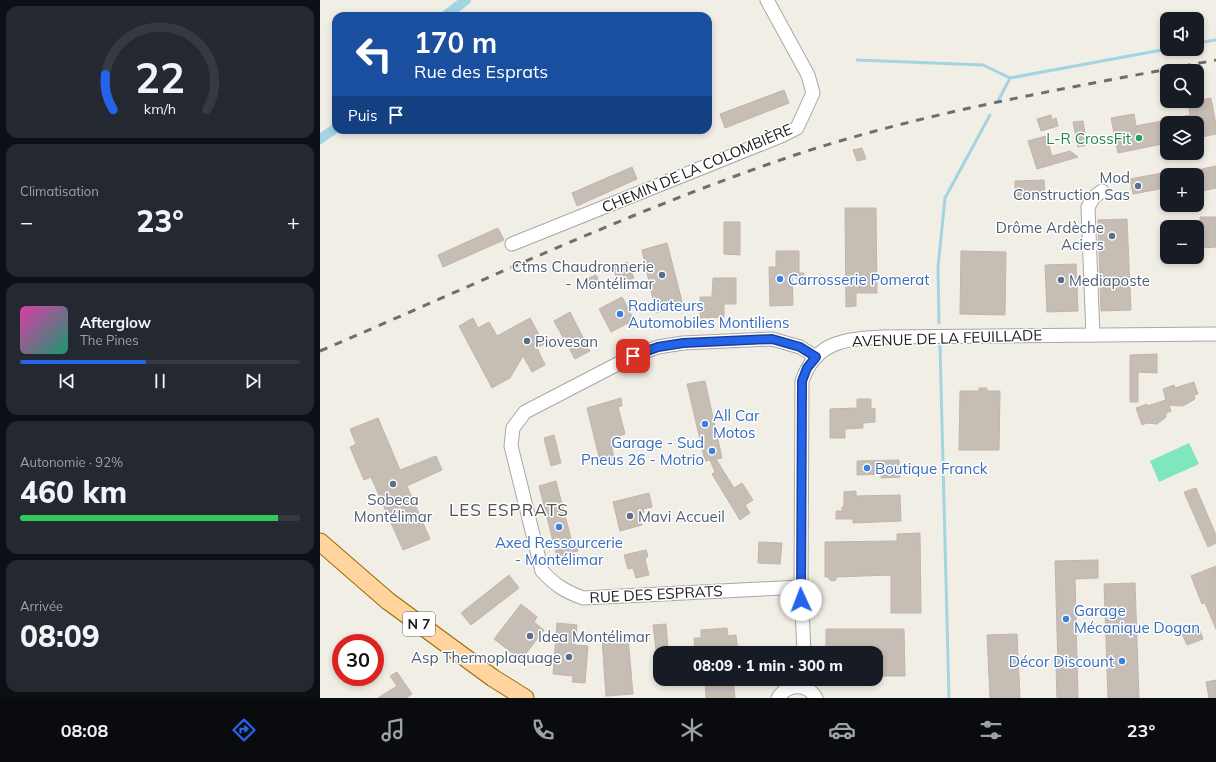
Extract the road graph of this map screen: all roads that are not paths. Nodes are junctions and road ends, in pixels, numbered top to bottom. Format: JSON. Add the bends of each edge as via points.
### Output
{"nodes":[{"id":1,"x":768,"y":0,"type":"edge"},
{"id":2,"x":1102,"y":191,"type":"dead end"},
{"id":3,"x":512,"y":244,"type":"dead end"},
{"id":4,"x":1216,"y":334,"type":"edge"},
{"id":5,"x":1093,"y":335,"type":"junction"},
{"id":6,"x":816,"y":357,"type":"junction"},
{"id":7,"x":320,"y":542,"type":"edge"},
{"id":8,"x":801,"y":587,"type":"junction"},
{"id":9,"x":804,"y":646,"type":"edge"},
{"id":10,"x":790,"y":686,"type":"edge"},
{"id":11,"x":800,"y":686,"type":"edge"},
{"id":12,"x":812,"y":686,"type":"edge"},
{"id":13,"x":815,"y":696,"type":"edge"},
{"id":14,"x":525,"y":698,"type":"edge"},
{"id":15,"x":778,"y":698,"type":"edge"}],
"edges":[{"from":1,"to":3,"type":"street","name":"CHEMIN DE LA COLOMBIÈRE","via":[[808,75],[813,93],[797,128]]},
{"from":2,"to":5,"type":"street","via":[[1094,197],[1088,207]]},
{"from":4,"to":5,"type":"street","name":"AVENUE DE LA FEUILLADE"},
{"from":5,"to":6,"type":"street","name":"AVENUE DE LA FEUILLADE","via":[[861,338],[827,347]]},
{"from":6,"to":8,"type":"street","name":"AVENUE DE LA FEUILLADE","via":[[807,368],[802,381]]},
{"from":6,"to":8,"type":"street","name":"RUE DES ESPRATS","via":[[800,347],[772,339],[683,343],[646,351],[525,412],[513,428],[511,446],[542,571],[566,592],[583,598]]},
{"from":7,"to":14,"type":"main road","number":"N 7","via":[[388,602]]},
{"from":8,"to":9,"type":"street","name":"AVENUE DE LA FEUILLADE"},
{"from":10,"to":15,"type":"street"},
{"from":11,"to":13,"type":"street"},
{"from":12,"to":13,"type":"street"}]}
